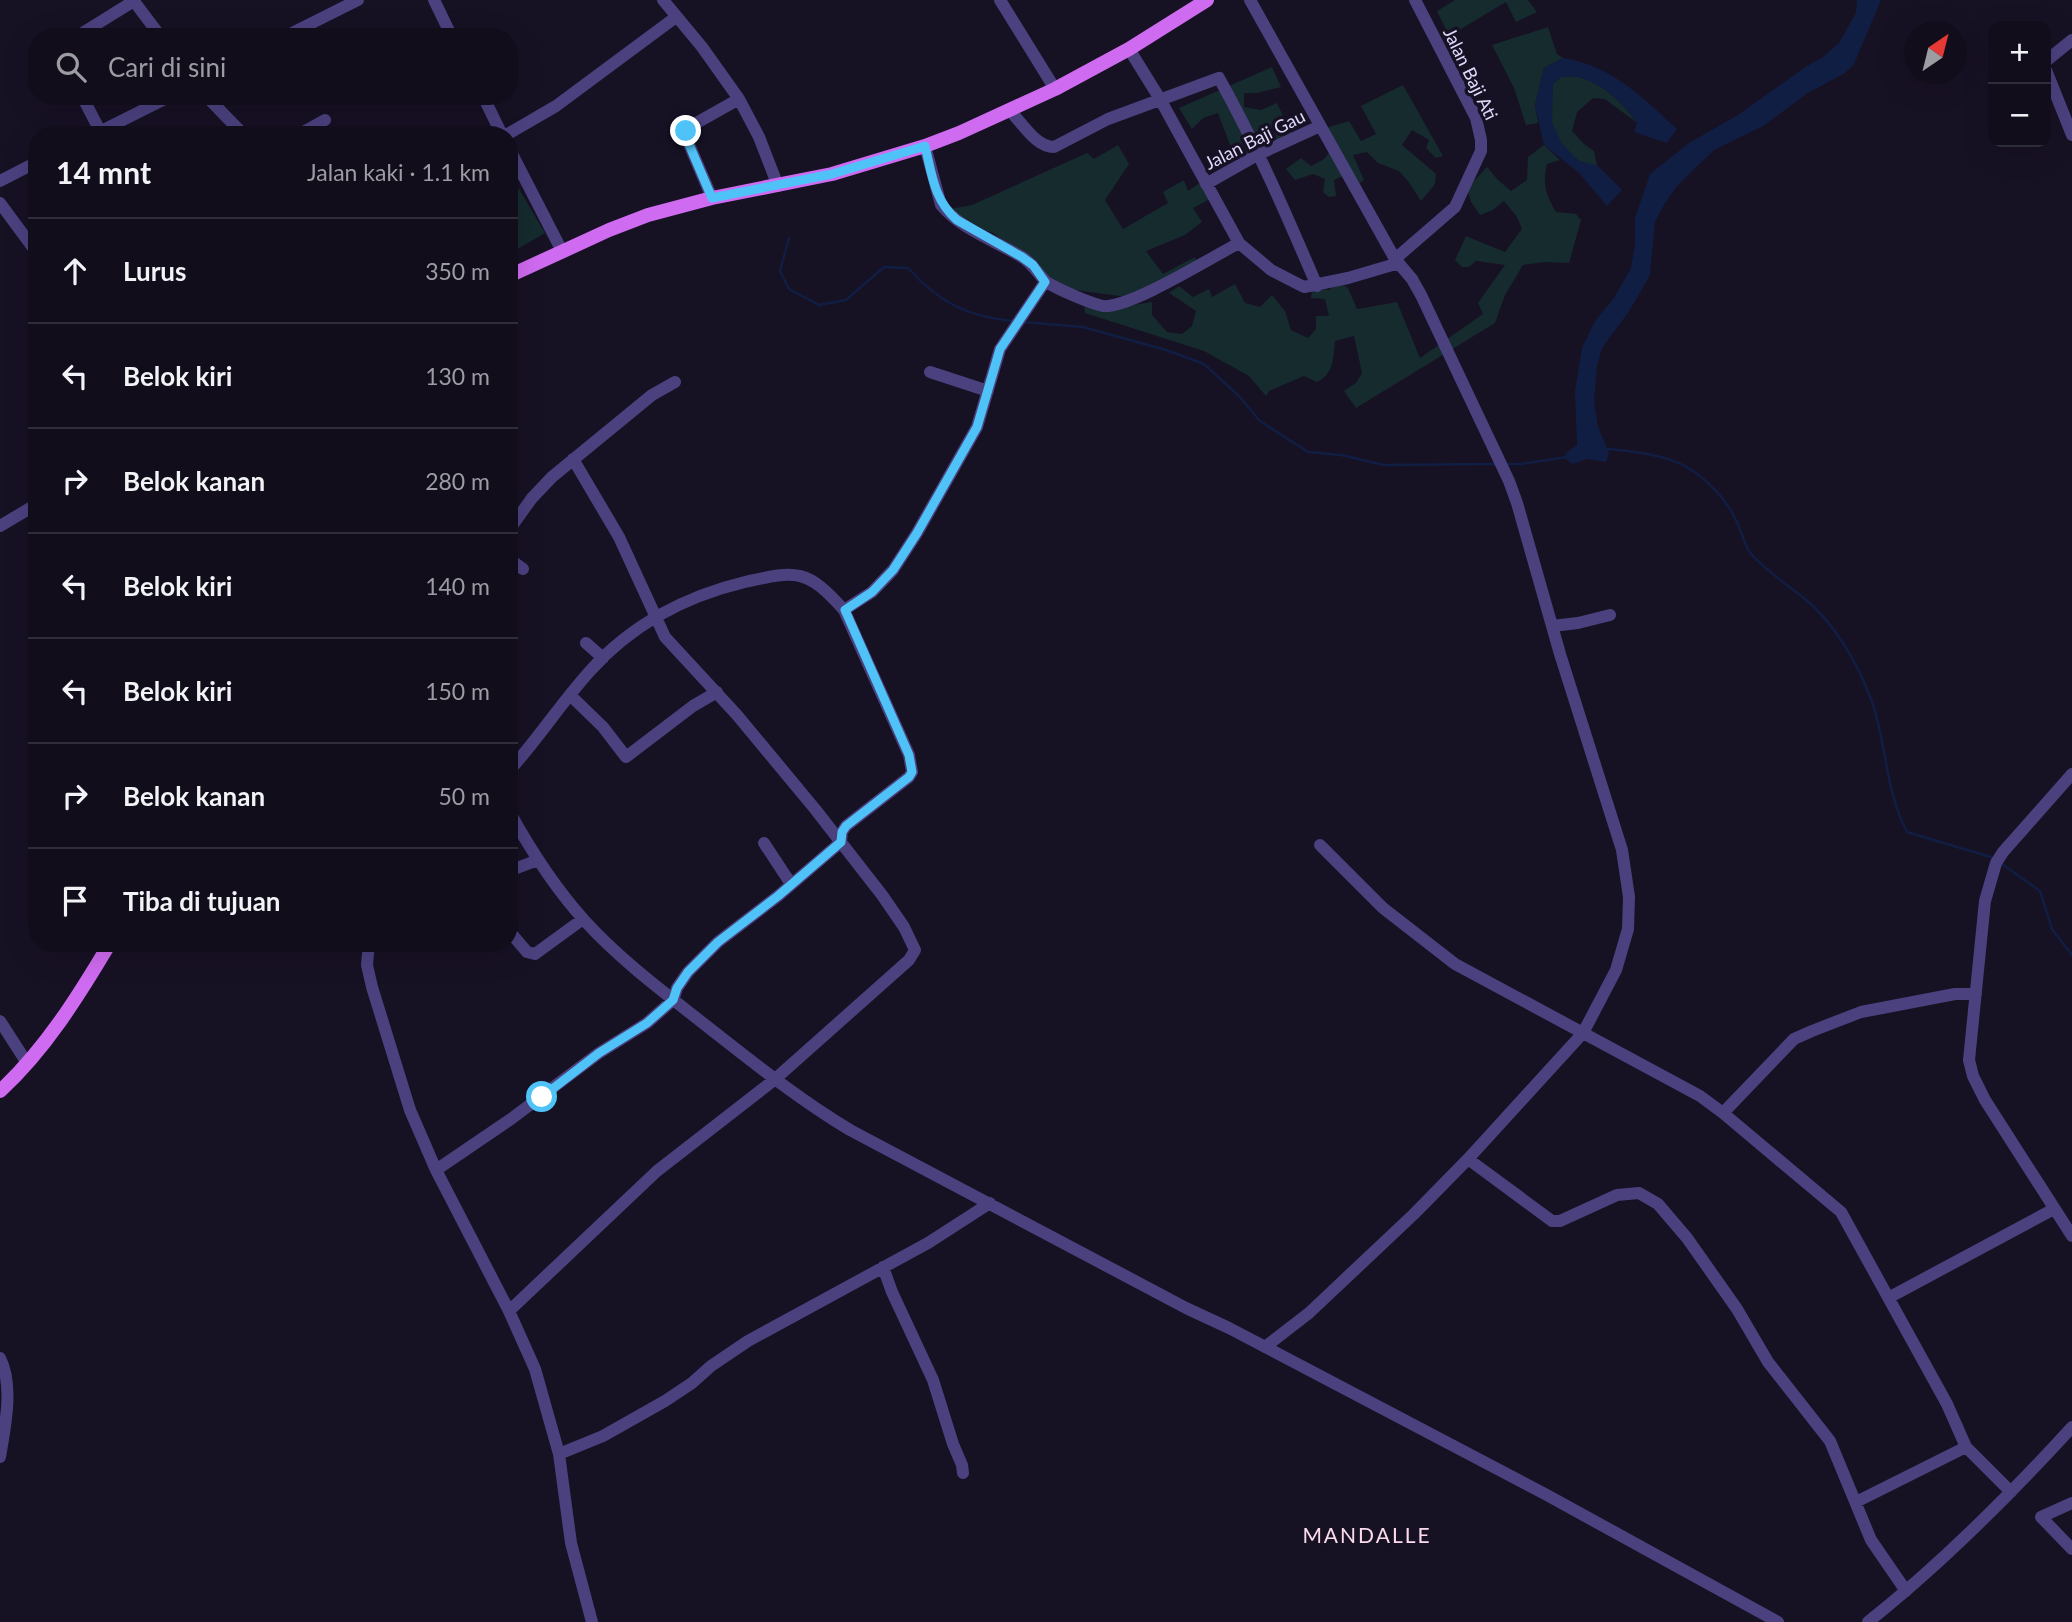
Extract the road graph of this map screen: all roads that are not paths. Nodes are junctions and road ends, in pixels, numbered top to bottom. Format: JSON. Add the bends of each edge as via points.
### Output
{"nodes":[{"id":1,"x":358,"y":0,"type":"edge"},
{"id":2,"x":434,"y":0,"type":"edge"},
{"id":3,"x":663,"y":0,"type":"edge"},
{"id":4,"x":1000,"y":0,"type":"edge"},
{"id":5,"x":1207,"y":0,"type":"edge"},
{"id":6,"x":1251,"y":0,"type":"edge"},
{"id":7,"x":1415,"y":0,"type":"edge"},
{"id":8,"x":133,"y":1,"type":"edge"},
{"id":9,"x":676,"y":17,"type":"junction"},
{"id":10,"x":90,"y":28,"type":"edge"},
{"id":11,"x":154,"y":28,"type":"edge"},
{"id":12,"x":302,"y":28,"type":"edge"},
{"id":13,"x":448,"y":28,"type":"edge"},
{"id":14,"x":2072,"y":40,"type":"edge"},
{"id":15,"x":1129,"y":49,"type":"junction"},
{"id":16,"x":2051,"y":57,"type":"edge"},
{"id":17,"x":2051,"y":82,"type":"edge"},
{"id":18,"x":1055,"y":89,"type":"junction"},
{"id":19,"x":739,"y":99,"type":"junction"},
{"id":20,"x":1160,"y":99,"type":"junction"},
{"id":21,"x":86,"y":105,"type":"edge"},
{"id":22,"x":153,"y":105,"type":"edge"},
{"id":23,"x":215,"y":105,"type":"edge"},
{"id":24,"x":488,"y":105,"type":"edge"},
{"id":25,"x":1009,"y":110,"type":"junction"},
{"id":26,"x":325,"y":120,"type":"dead end"},
{"id":27,"x":94,"y":126,"type":"edge"},
{"id":28,"x":111,"y":126,"type":"edge"},
{"id":29,"x":235,"y":126,"type":"edge"},
{"id":30,"x":314,"y":126,"type":"edge"},
{"id":31,"x":499,"y":126,"type":"edge"},
{"id":32,"x":1320,"y":126,"type":"junction"},
{"id":33,"x":518,"y":127,"type":"edge"},
{"id":34,"x":2072,"y":135,"type":"edge"},
{"id":35,"x":925,"y":146,"type":"junction"},
{"id":36,"x":1257,"y":155,"type":"junction"},
{"id":37,"x":518,"y":165,"type":"edge"},
{"id":38,"x":28,"y":167,"type":"edge"},
{"id":39,"x":0,"y":181,"type":"edge"},
{"id":40,"x":1206,"y":184,"type":"junction"},
{"id":41,"x":778,"y":186,"type":"junction"},
{"id":42,"x":712,"y":198,"type":"junction"},
{"id":43,"x":0,"y":203,"type":"edge"},
{"id":44,"x":28,"y":241,"type":"edge"},
{"id":45,"x":1239,"y":243,"type":"junction"},
{"id":46,"x":562,"y":251,"type":"junction"},
{"id":47,"x":1397,"y":261,"type":"junction"},
{"id":48,"x":518,"y":272,"type":"edge"},
{"id":49,"x":1045,"y":282,"type":"junction"},
{"id":50,"x":1317,"y":286,"type":"junction"},
{"id":51,"x":930,"y":372,"type":"dead end"},
{"id":52,"x":675,"y":382,"type":"dead end"},
{"id":53,"x":988,"y":391,"type":"junction"},
{"id":54,"x":573,"y":459,"type":"junction"},
{"id":55,"x":28,"y":509,"type":"edge"},
{"id":56,"x":518,"y":517,"type":"edge"},
{"id":57,"x":0,"y":526,"type":"edge"},
{"id":58,"x":518,"y":565,"type":"edge"},
{"id":59,"x":523,"y":569,"type":"dead end"},
{"id":60,"x":845,"y":610,"type":"junction"},
{"id":61,"x":1610,"y":615,"type":"dead end"},
{"id":62,"x":655,"y":616,"type":"junction"},
{"id":63,"x":1552,"y":626,"type":"junction"},
{"id":64,"x":586,"y":643,"type":"dead end"},
{"id":65,"x":603,"y":658,"type":"junction"},
{"id":66,"x":717,"y":692,"type":"junction"},
{"id":67,"x":570,"y":695,"type":"junction"},
{"id":68,"x":518,"y":760,"type":"edge"},
{"id":69,"x":2072,"y":774,"type":"edge"},
{"id":70,"x":518,"y":826,"type":"edge"},
{"id":71,"x":841,"y":842,"type":"junction"},
{"id":72,"x":764,"y":843,"type":"dead end"},
{"id":73,"x":1320,"y":845,"type":"dead end"},
{"id":74,"x":538,"y":860,"type":"junction"},
{"id":75,"x":518,"y":868,"type":"edge"},
{"id":76,"x":791,"y":884,"type":"junction"},
{"id":77,"x":583,"y":919,"type":"junction"},
{"id":78,"x":518,"y":942,"type":"edge"},
{"id":79,"x":104,"y":952,"type":"edge"},
{"id":80,"x":368,"y":952,"type":"edge"},
{"id":81,"x":1976,"y":994,"type":"junction"},
{"id":82,"x":673,"y":1000,"type":"junction"},
{"id":83,"x":0,"y":1021,"type":"edge"},
{"id":84,"x":1583,"y":1033,"type":"junction"},
{"id":85,"x":27,"y":1063,"type":"junction"},
{"id":86,"x":774,"y":1080,"type":"junction"},
{"id":87,"x":0,"y":1091,"type":"edge"},
{"id":88,"x":1723,"y":1113,"type":"junction"},
{"id":89,"x":1468,"y":1159,"type":"junction"},
{"id":90,"x":436,"y":1170,"type":"junction"},
{"id":91,"x":990,"y":1203,"type":"junction"},
{"id":92,"x":2054,"y":1209,"type":"junction"},
{"id":93,"x":2072,"y":1236,"type":"edge"},
{"id":94,"x":883,"y":1267,"type":"junction"},
{"id":95,"x":1890,"y":1297,"type":"junction"},
{"id":96,"x":509,"y":1311,"type":"junction"},
{"id":97,"x":1265,"y":1347,"type":"junction"},
{"id":98,"x":0,"y":1358,"type":"edge"},
{"id":99,"x":2072,"y":1427,"type":"edge"},
{"id":100,"x":1966,"y":1447,"type":"junction"},
{"id":101,"x":559,"y":1454,"type":"junction"},
{"id":102,"x":0,"y":1457,"type":"edge"},
{"id":103,"x":963,"y":1473,"type":"dead end"},
{"id":104,"x":2011,"y":1492,"type":"junction"},
{"id":105,"x":1856,"y":1502,"type":"junction"},
{"id":106,"x":2072,"y":1503,"type":"edge"},
{"id":107,"x":2072,"y":1549,"type":"edge"},
{"id":108,"x":1906,"y":1591,"type":"junction"},
{"id":109,"x":592,"y":1622,"type":"edge"},
{"id":110,"x":1778,"y":1622,"type":"edge"},
{"id":111,"x":1868,"y":1622,"type":"edge"}],
"edges":[{"from":1,"to":12,"type":"street"},
{"from":2,"to":13,"type":"street"},
{"from":3,"to":9,"type":"street"},
{"from":4,"to":18,"type":"street"},
{"from":5,"to":15,"type":"main road"},
{"from":6,"to":32,"type":"street"},
{"from":7,"to":47,"type":"street","name":"Jalan Baji Ati","via":[[1476,117],[1481,151],[1455,207]]},
{"from":8,"to":10,"type":"street"},
{"from":8,"to":11,"type":"street"},
{"from":9,"to":19,"type":"street"},
{"from":9,"to":33,"type":"street","via":[[556,106]]},
{"from":14,"to":16,"type":"street"},
{"from":15,"to":18,"type":"main road"},
{"from":15,"to":20,"type":"street"},
{"from":17,"to":34,"type":"street"},
{"from":18,"to":25,"type":"main road"},
{"from":19,"to":41,"type":"street"},
{"from":19,"to":42,"type":"street","via":[[691,126],[685,135]]},
{"from":20,"to":25,"type":"street","via":[[1054,147],[1036,140]]},
{"from":20,"to":36,"type":"street","via":[[1219,78]]},
{"from":20,"to":40,"type":"street"},
{"from":21,"to":27,"type":"street"},
{"from":22,"to":28,"type":"street"},
{"from":23,"to":29,"type":"street"},
{"from":24,"to":31,"type":"street"},
{"from":25,"to":35,"type":"main road"},
{"from":26,"to":30,"type":"street"},
{"from":32,"to":36,"type":"street","name":"Jalan Baji Gau"},
{"from":32,"to":47,"type":"street"},
{"from":35,"to":41,"type":"main road"},
{"from":35,"to":49,"type":"street","via":[[946,211],[1033,265]]},
{"from":36,"to":40,"type":"street","name":"Jalan Baji Gau"},
{"from":36,"to":50,"type":"street"},
{"from":37,"to":46,"type":"street"},
{"from":38,"to":39,"type":"street"},
{"from":40,"to":45,"type":"street"},
{"from":41,"to":42,"type":"main road"},
{"from":42,"to":46,"type":"main road","via":[[639,218]]},
{"from":43,"to":44,"type":"street"},
{"from":45,"to":49,"type":"street","via":[[1112,306]]},
{"from":45,"to":50,"type":"street","via":[[1297,285]]},
{"from":46,"to":48,"type":"main road"},
{"from":47,"to":50,"type":"street"},
{"from":47,"to":63,"type":"street","via":[[1421,295],[1509,481]]},
{"from":49,"to":53,"type":"street","via":[[1000,349]]},
{"from":51,"to":53,"type":"street"},
{"from":52,"to":54,"type":"street"},
{"from":53,"to":60,"type":"street","via":[[977,427],[893,570]]},
{"from":54,"to":56,"type":"street"},
{"from":54,"to":62,"type":"street","via":[[619,537]]},
{"from":55,"to":57,"type":"street"},
{"from":58,"to":59,"type":"street"},
{"from":60,"to":62,"type":"street","via":[[818,582],[794,575],[711,591]]},
{"from":60,"to":71,"type":"street","via":[[909,755],[912,772],[846,826]]},
{"from":61,"to":63,"type":"street"},
{"from":62,"to":65,"type":"street"},
{"from":62,"to":66,"type":"street","via":[[665,637]]},
{"from":63,"to":84,"type":"street","via":[[1622,850],[1629,897],[1621,957]]},
{"from":64,"to":65,"type":"street"},
{"from":65,"to":67,"type":"street"},
{"from":66,"to":67,"type":"street","via":[[626,757]]},
{"from":66,"to":71,"type":"street"},
{"from":67,"to":68,"type":"street"},
{"from":69,"to":81,"type":"street","via":[[1996,863],[1987,890]]},
{"from":70,"to":74,"type":"street"},
{"from":71,"to":76,"type":"street"},
{"from":71,"to":86,"type":"street","via":[[883,895],[915,950]]},
{"from":72,"to":76,"type":"street"},
{"from":73,"to":84,"type":"street","via":[[1383,908],[1455,964]]},
{"from":74,"to":75,"type":"street"},
{"from":74,"to":77,"type":"street"},
{"from":76,"to":82,"type":"street","via":[[710,950],[681,981]]},
{"from":77,"to":78,"type":"street","via":[[536,954]]},
{"from":77,"to":82,"type":"street"},
{"from":79,"to":85,"type":"main road"},
{"from":80,"to":90,"type":"street","via":[[367,965],[381,1018],[410,1110]]},
{"from":81,"to":88,"type":"street","via":[[1861,1012],[1794,1039]]},
{"from":81,"to":92,"type":"street","via":[[1969,1060],[1973,1076]]},
{"from":82,"to":86,"type":"street"},
{"from":82,"to":90,"type":"street"},
{"from":83,"to":85,"type":"street"},
{"from":84,"to":88,"type":"street"},
{"from":84,"to":89,"type":"street"},
{"from":85,"to":87,"type":"main road"},
{"from":86,"to":91,"type":"street","via":[[850,1130]]},
{"from":86,"to":96,"type":"street","via":[[657,1171]]},
{"from":88,"to":95,"type":"street","via":[[1841,1212]]},
{"from":89,"to":97,"type":"street","via":[[1360,1267]]},
{"from":89,"to":105,"type":"street","via":[[1552,1221],[1617,1195],[1639,1193],[1658,1204],[1737,1309],[1773,1369],[1830,1441]]},
{"from":90,"to":96,"type":"street"},
{"from":91,"to":94,"type":"street"},
{"from":91,"to":97,"type":"street"},
{"from":92,"to":93,"type":"street"},
{"from":92,"to":95,"type":"street"},
{"from":94,"to":101,"type":"street","via":[[748,1341],[665,1401],[603,1436]]},
{"from":94,"to":103,"type":"street","via":[[933,1380]]},
{"from":95,"to":100,"type":"street"},
{"from":96,"to":101,"type":"street","via":[[535,1369]]},
{"from":97,"to":110,"type":"street"},
{"from":98,"to":102,"type":"street","via":[[7,1388]]},
{"from":99,"to":104,"type":"street"},
{"from":100,"to":104,"type":"street"},
{"from":100,"to":105,"type":"street"},
{"from":101,"to":109,"type":"street","via":[[571,1543]]},
{"from":104,"to":108,"type":"street"},
{"from":105,"to":108,"type":"street","via":[[1871,1540]]},
{"from":106,"to":107,"type":"street","via":[[2041,1517]]},
{"from":108,"to":111,"type":"street"}]}
